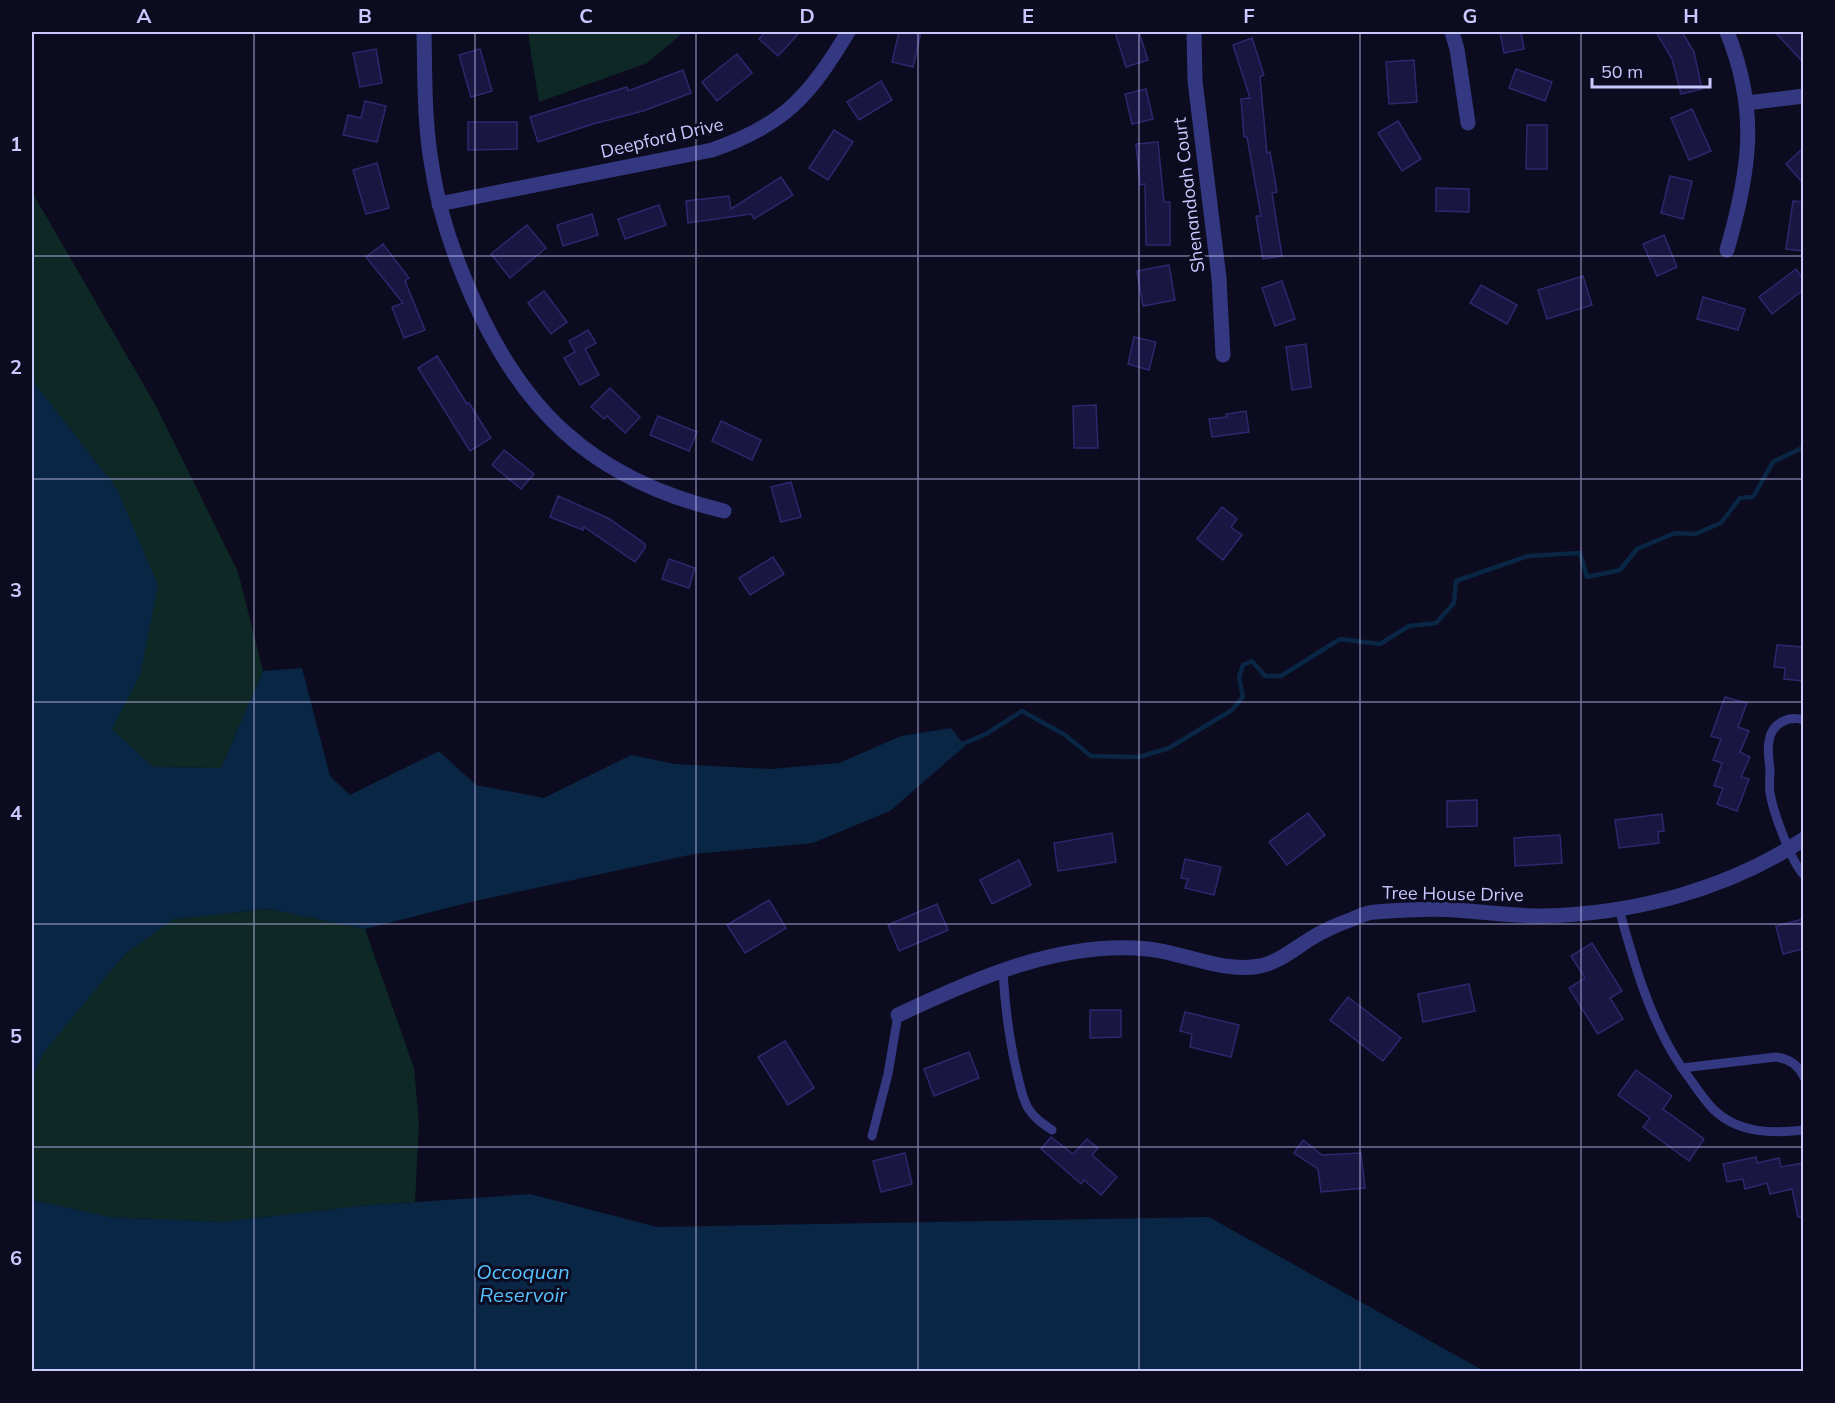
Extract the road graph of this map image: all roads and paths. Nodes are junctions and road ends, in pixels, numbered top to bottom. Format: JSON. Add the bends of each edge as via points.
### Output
{"nodes":[{"id":1,"x":423,"y":32,"type":"edge"},
{"id":2,"x":848,"y":32,"type":"edge"},
{"id":3,"x":1194,"y":32,"type":"edge"},
{"id":4,"x":1452,"y":32,"type":"edge"},
{"id":5,"x":1727,"y":32,"type":"edge"},
{"id":6,"x":1803,"y":96,"type":"edge"},
{"id":7,"x":1747,"y":103,"type":"junction"},
{"id":8,"x":1468,"y":123,"type":"dead end"},
{"id":9,"x":439,"y":204,"type":"junction"},
{"id":10,"x":1727,"y":250,"type":"dead end"},
{"id":11,"x":1222,"y":355,"type":"dead end"},
{"id":12,"x":724,"y":511,"type":"dead end"},
{"id":13,"x":1803,"y":720,"type":"edge"},
{"id":14,"x":1803,"y":839,"type":"edge"},
{"id":15,"x":1788,"y":849,"type":"junction"},
{"id":16,"x":1803,"y":875,"type":"edge"},
{"id":17,"x":1619,"y":909,"type":"junction"},
{"id":18,"x":1003,"y":972,"type":"junction"},
{"id":19,"x":898,"y":1015,"type":"joint"},
{"id":20,"x":1683,"y":1068,"type":"junction"},
{"id":21,"x":1803,"y":1077,"type":"edge"},
{"id":22,"x":1052,"y":1130,"type":"dead end"},
{"id":23,"x":1803,"y":1130,"type":"edge"},
{"id":24,"x":872,"y":1136,"type":"dead end"}],
"edges":[{"from":1,"to":9,"type":"street","via":[[427,126]]},
{"from":2,"to":9,"type":"street","name":"Deepford Drive","via":[[812,88],[788,111],[738,141],[712,150]]},
{"from":3,"to":11,"type":"street","name":"Shenandoah Court","via":[[1195,81],[1219,278]]},
{"from":4,"to":8,"type":"street"},
{"from":5,"to":7,"type":"street"},
{"from":6,"to":7,"type":"street"},
{"from":7,"to":10,"type":"street","via":[[1746,170]]},
{"from":9,"to":12,"type":"street","via":[[451,244],[493,342],[545,413],[571,439],[624,475],[690,503]]},
{"from":13,"to":15,"type":"lane","via":[[1787,719],[1778,724],[1768,741],[1770,793]]},
{"from":14,"to":15,"type":"street","name":"Tree House Drive"},
{"from":15,"to":16,"type":"lane"},
{"from":15,"to":17,"type":"street","name":"Tree House Drive","via":[[1718,883]]},
{"from":17,"to":18,"type":"street","name":"Tree House Drive","via":[[1540,916],[1455,910],[1371,912],[1341,923],[1280,959],[1245,968],[1179,954],[1114,948],[1056,956]]},
{"from":17,"to":20,"type":"lane","via":[[1647,999]]},
{"from":18,"to":19,"type":"street","name":"Tree House Drive"},
{"from":18,"to":22,"type":"lane","via":[[1005,1007],[1022,1095],[1037,1120]]},
{"from":19,"to":24,"type":"lane"},
{"from":20,"to":21,"type":"lane","via":[[1776,1057],[1797,1066]]},
{"from":20,"to":23,"type":"lane","via":[[1712,1108],[1740,1127],[1756,1131]]}]}
